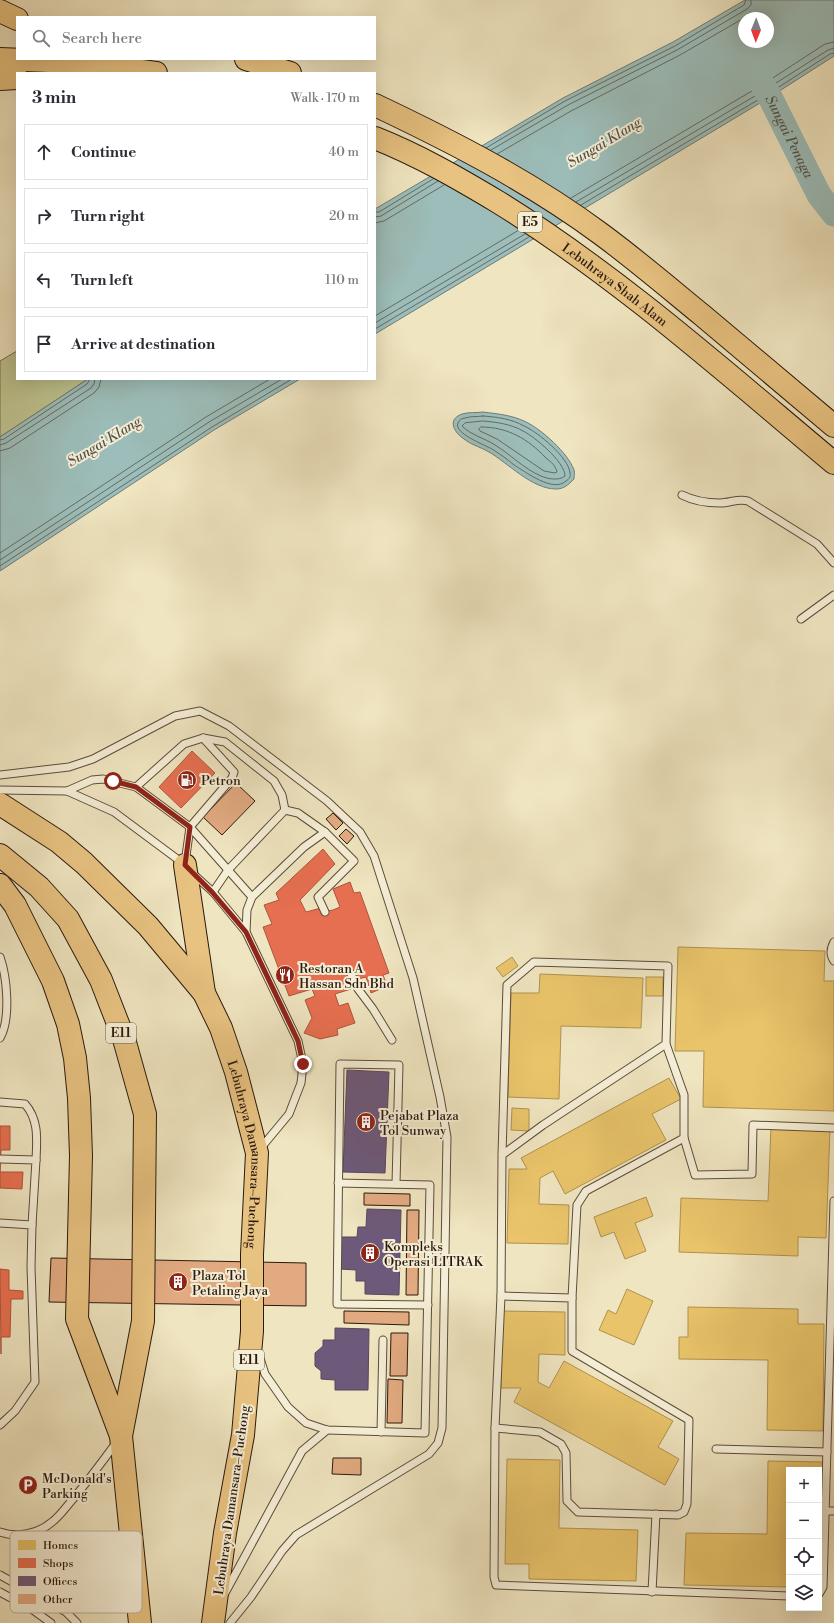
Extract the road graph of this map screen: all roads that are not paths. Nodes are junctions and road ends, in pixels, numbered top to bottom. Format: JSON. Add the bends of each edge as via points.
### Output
{"nodes":[{"id":1,"x":0,"y":11,"type":"edge"},
{"id":2,"x":16,"y":19,"type":"edge"},
{"id":3,"x":0,"y":27,"type":"edge"},
{"id":4,"x":16,"y":27,"type":"edge"},
{"id":5,"x":0,"y":59,"type":"edge"},
{"id":6,"x":16,"y":60,"type":"edge"},
{"id":7,"x":25,"y":60,"type":"edge"},
{"id":8,"x":249,"y":60,"type":"edge"},
{"id":9,"x":153,"y":72,"type":"edge"},
{"id":10,"x":287,"y":72,"type":"edge"},
{"id":11,"x":16,"y":78,"type":"edge"},
{"id":12,"x":0,"y":79,"type":"edge"},
{"id":13,"x":376,"y":105,"type":"edge"},
{"id":14,"x":385,"y":142,"type":"edge"},
{"id":15,"x":834,"y":426,"type":"edge"},
{"id":16,"x":834,"y":463,"type":"edge"},
{"id":17,"x":682,"y":495,"type":"dead end"},
{"id":18,"x":834,"y":563,"type":"edge"},
{"id":19,"x":834,"y":595,"type":"edge"},
{"id":20,"x":801,"y":619,"type":"dead end"},
{"id":21,"x":203,"y":738,"type":"junction"},
{"id":22,"x":0,"y":775,"type":"edge"},
{"id":23,"x":136,"y":787,"type":"junction"},
{"id":24,"x":0,"y":790,"type":"edge"},
{"id":25,"x":67,"y":791,"type":"junction"},
{"id":26,"x":0,"y":804,"type":"edge"},
{"id":27,"x":284,"y":810,"type":"junction"},
{"id":28,"x":190,"y":827,"type":"junction"},
{"id":29,"x":326,"y":832,"type":"junction"},
{"id":30,"x":0,"y":855,"type":"edge"},
{"id":31,"x":185,"y":865,"type":"junction"},
{"id":32,"x":228,"y":870,"type":"junction"},
{"id":33,"x":0,"y":885,"type":"edge"},
{"id":34,"x":212,"y":892,"type":"junction"},
{"id":35,"x":252,"y":897,"type":"junction"},
{"id":36,"x":324,"y":912,"type":"dead end"},
{"id":37,"x":246,"y":932,"type":"junction"},
{"id":38,"x":834,"y":942,"type":"edge"},
{"id":39,"x":0,"y":957,"type":"edge"},
{"id":40,"x":834,"y":961,"type":"edge"},
{"id":41,"x":351,"y":974,"type":"dead end"},
{"id":42,"x":204,"y":993,"type":"junction"},
{"id":43,"x":0,"y":1038,"type":"edge"},
{"id":44,"x":392,"y":1040,"type":"dead end"},
{"id":45,"x":666,"y":1044,"type":"junction"},
{"id":46,"x":0,"y":1102,"type":"edge"},
{"id":47,"x":834,"y":1128,"type":"edge"},
{"id":48,"x":684,"y":1138,"type":"junction"},
{"id":49,"x":257,"y":1153,"type":"junction"},
{"id":50,"x":502,"y":1156,"type":"junction"},
{"id":51,"x":0,"y":1159,"type":"edge"},
{"id":52,"x":36,"y":1160,"type":"junction"},
{"id":53,"x":338,"y":1184,"type":"junction"},
{"id":54,"x":396,"y":1184,"type":"junction"},
{"id":55,"x":834,"y":1201,"type":"edge"},
{"id":56,"x":0,"y":1223,"type":"edge"},
{"id":57,"x":32,"y":1225,"type":"junction"},
{"id":58,"x":501,"y":1296,"type":"junction"},
{"id":59,"x":572,"y":1298,"type":"junction"},
{"id":60,"x":428,"y":1305,"type":"junction"},
{"id":61,"x":252,"y":1331,"type":"junction"},
{"id":62,"x":383,"y":1340,"type":"dead end"},
{"id":63,"x":0,"y":1425,"type":"edge"},
{"id":64,"x":495,"y":1428,"type":"junction"},
{"id":65,"x":327,"y":1430,"type":"junction"},
{"id":66,"x":381,"y":1432,"type":"junction"},
{"id":67,"x":122,"y":1436,"type":"junction"},
{"id":68,"x":716,"y":1448,"type":"dead end"},
{"id":69,"x":827,"y":1452,"type":"junction"},
{"id":70,"x":826,"y":1511,"type":"junction"},
{"id":71,"x":834,"y":1511,"type":"edge"},
{"id":72,"x":656,"y":1514,"type":"junction"},
{"id":73,"x":38,"y":1531,"type":"edge"},
{"id":74,"x":131,"y":1531,"type":"edge"},
{"id":75,"x":0,"y":1532,"type":"edge"},
{"id":76,"x":10,"y":1536,"type":"edge"},
{"id":77,"x":0,"y":1575,"type":"edge"},
{"id":78,"x":10,"y":1581,"type":"edge"},
{"id":79,"x":822,"y":1589,"type":"edge"},
{"id":80,"x":0,"y":1592,"type":"edge"},
{"id":81,"x":652,"y":1592,"type":"junction"},
{"id":82,"x":786,"y":1596,"type":"edge"},
{"id":83,"x":10,"y":1597,"type":"edge"},
{"id":84,"x":37,"y":1613,"type":"edge"},
{"id":85,"x":67,"y":1613,"type":"edge"},
{"id":86,"x":139,"y":1613,"type":"edge"},
{"id":87,"x":220,"y":1619,"type":"edge"},
{"id":88,"x":51,"y":1623,"type":"edge"},
{"id":89,"x":77,"y":1623,"type":"edge"},
{"id":90,"x":140,"y":1623,"type":"edge"}],
"edges":[{"from":1,"to":2,"type":"highway"},
{"from":3,"to":4,"type":"highway"},
{"from":5,"to":6,"type":"highway"},
{"from":7,"to":9,"type":"highway","via":[[74,62]]},
{"from":8,"to":10,"type":"highway"},
{"from":11,"to":12,"type":"highway"},
{"from":13,"to":15,"type":"highway","number":"E5","via":[[497,167],[601,234]]},
{"from":14,"to":16,"type":"highway","name":"Lebuhraya Shah Alam","number":"E5","via":[[474,188],[534,225],[594,267],[656,314]]},
{"from":17,"to":18,"type":"lane","via":[[692,500],[720,503],[742,499],[748,501],[817,544]]},
{"from":19,"to":20,"type":"lane"},
{"from":21,"to":23,"type":"lane","via":[[184,744]]},
{"from":21,"to":27,"type":"lane","via":[[225,742],[274,781],[282,795]]},
{"from":21,"to":28,"type":"lane","via":[[234,772],[232,778]]},
{"from":22,"to":87,"type":"lane","via":[[69,767],[93,759],[175,716],[200,711],[229,726],[327,801],[360,832],[374,856],[413,978],[447,1137],[442,1428],[438,1443],[429,1454],[296,1535],[251,1597]]},
{"from":23,"to":25,"type":"lane","via":[[103,778]]},
{"from":23,"to":28,"type":"lane"},
{"from":24,"to":25,"type":"lane"},
{"from":25,"to":31,"type":"lane","via":[[114,812]]},
{"from":26,"to":42,"type":"highway","name":"Lebuhraya Damansara–Puchong","number":"E11","via":[[59,842],[84,863],[148,926]]},
{"from":27,"to":29,"type":"lane","via":[[298,813]]},
{"from":27,"to":32,"type":"lane"},
{"from":28,"to":31,"type":"lane"},
{"from":28,"to":32,"type":"lane"},
{"from":29,"to":35,"type":"lane","via":[[304,847]]},
{"from":29,"to":36,"type":"lane","via":[[354,861],[318,897]]},
{"from":30,"to":67,"type":"highway","number":"E11","via":[[39,887],[68,918],[104,988],[124,1039],[145,1114],[143,1321]]},
{"from":31,"to":34,"type":"lane"},
{"from":31,"to":42,"type":"highway"},
{"from":32,"to":34,"type":"lane"},
{"from":32,"to":35,"type":"lane"},
{"from":33,"to":67,"type":"highway","number":"E11","via":[[15,905],[53,981],[68,1024],[79,1098],[81,1156],[77,1319]]},
{"from":34,"to":37,"type":"lane"},
{"from":35,"to":37,"type":"lane"},
{"from":37,"to":49,"type":"lane","via":[[298,1041],[303,1064],[302,1083],[288,1114]]},
{"from":38,"to":40,"type":"lane","via":[[831,955]]},
{"from":39,"to":43,"type":"lane","via":[[8,1002]]},
{"from":41,"to":44,"type":"lane"},
{"from":42,"to":49,"type":"highway","name":"Lebuhraya Damansara–Puchong","number":"E11","via":[[221,1028],[236,1072]]},
{"from":45,"to":48,"type":"lane","via":[[684,1095]]},
{"from":45,"to":50,"type":"lane","via":[[543,1125]]},
{"from":45,"to":50,"type":"lane","via":[[668,966],[534,962],[507,985]]},
{"from":46,"to":52,"type":"lane","via":[[25,1104],[31,1111],[37,1134]]},
{"from":47,"to":48,"type":"lane","via":[[754,1125],[752,1174],[695,1175]]},
{"from":48,"to":59,"type":"lane","via":[[586,1191],[577,1205]]},
{"from":49,"to":61,"type":"highway","name":"Lebuhraya Damansara–Puchong","number":"E11","via":[[252,1254]]},
{"from":50,"to":58,"type":"lane"},
{"from":51,"to":52,"type":"lane"},
{"from":52,"to":57,"type":"lane"},
{"from":53,"to":54,"type":"lane"},
{"from":53,"to":54,"type":"lane","via":[[340,1064],[399,1065]]},
{"from":53,"to":60,"type":"lane","via":[[337,1304]]},
{"from":54,"to":60,"type":"lane","via":[[430,1185]]},
{"from":55,"to":69,"type":"lane"},
{"from":56,"to":57,"type":"lane"},
{"from":57,"to":63,"type":"lane","via":[[35,1382],[15,1411]]},
{"from":58,"to":59,"type":"lane"},
{"from":58,"to":64,"type":"lane"},
{"from":59,"to":72,"type":"lane","via":[[572,1351],[688,1420],[687,1504],[684,1512],[678,1515]]},
{"from":60,"to":66,"type":"lane","via":[[425,1432]]},
{"from":61,"to":65,"type":"lane","via":[[265,1374],[288,1407],[306,1423]]},
{"from":61,"to":87,"type":"highway","name":"Lebuhraya Damansara–Puchong","number":"E11","via":[[243,1435],[225,1533]]},
{"from":62,"to":66,"type":"lane"},
{"from":64,"to":72,"type":"lane","via":[[540,1432],[561,1444],[566,1453],[567,1501],[578,1512]]},
{"from":64,"to":81,"type":"lane","via":[[496,1585]]},
{"from":65,"to":66,"type":"lane"},
{"from":65,"to":87,"type":"lane","via":[[302,1451]]},
{"from":67,"to":73,"type":"lane","via":[[52,1523]]},
{"from":67,"to":74,"type":"highway","number":"E11"},
{"from":68,"to":69,"type":"lane"},
{"from":69,"to":70,"type":"lane"},
{"from":70,"to":71,"type":"lane"},
{"from":70,"to":79,"type":"lane"},
{"from":72,"to":81,"type":"lane"},
{"from":75,"to":76,"type":"lane"},
{"from":77,"to":78,"type":"lane"},
{"from":80,"to":83,"type":"lane"},
{"from":81,"to":82,"type":"lane"},
{"from":84,"to":88,"type":"lane"},
{"from":85,"to":89,"type":"lane"},
{"from":86,"to":90,"type":"highway","number":"E11"}]}
